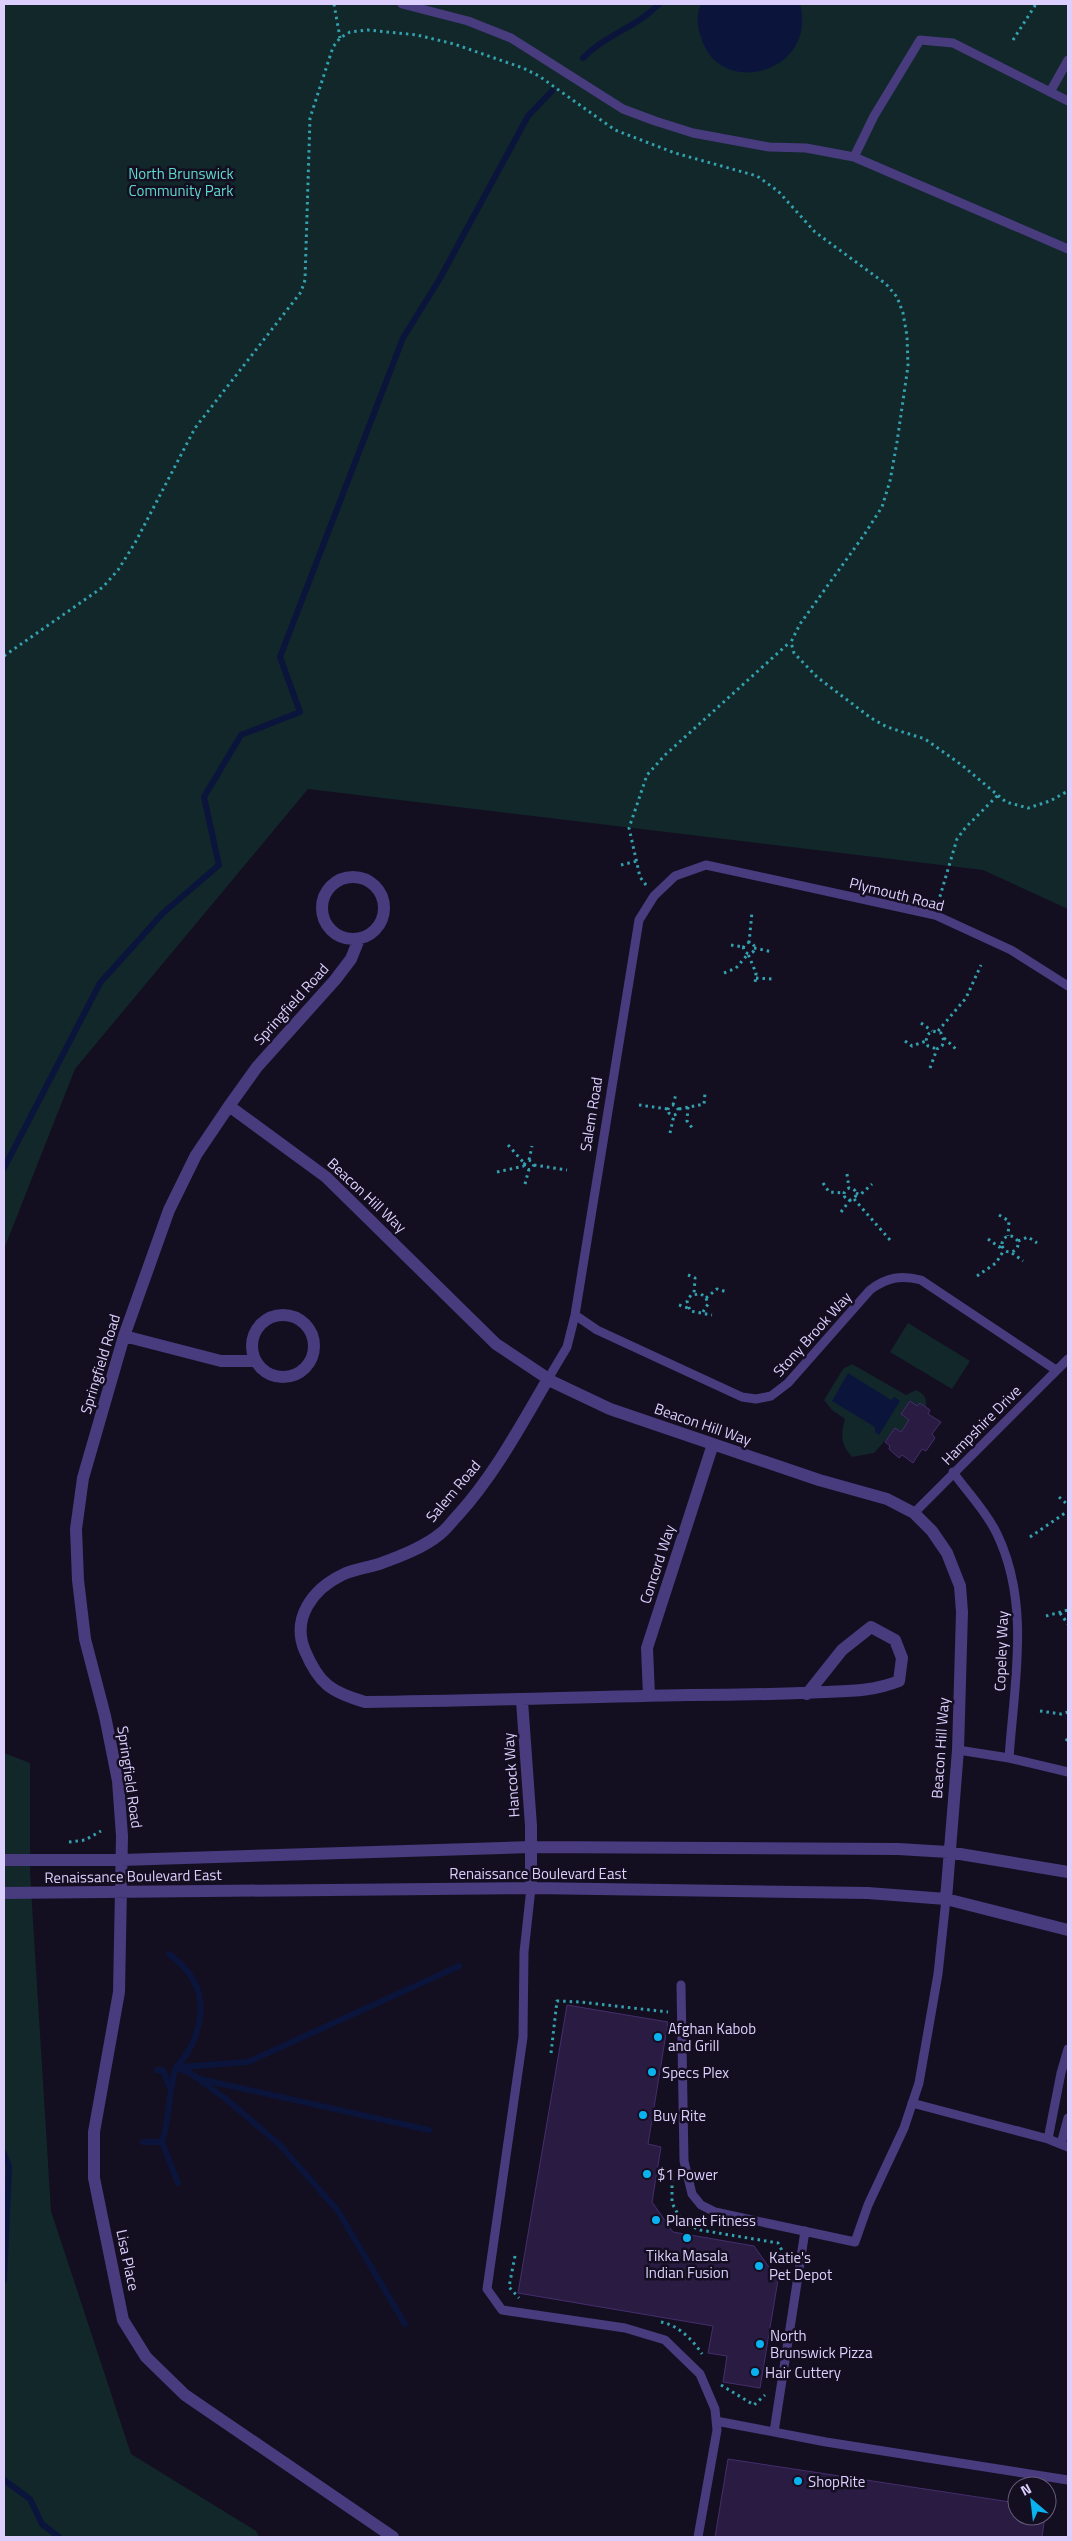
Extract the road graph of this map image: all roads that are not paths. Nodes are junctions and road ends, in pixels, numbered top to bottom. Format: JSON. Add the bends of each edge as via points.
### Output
{"nodes":[{"id":1,"x":402,"y":4,"type":"edge"},
{"id":2,"x":1068,"y":60,"type":"edge"},
{"id":3,"x":1050,"y":92,"type":"junction"},
{"id":4,"x":1068,"y":101,"type":"edge"},
{"id":5,"x":854,"y":157,"type":"junction"},
{"id":6,"x":1068,"y":249,"type":"edge"},
{"id":7,"x":706,"y":865,"type":"joint"},
{"id":8,"x":359,"y":939,"type":"junction"},
{"id":9,"x":1068,"y":986,"type":"edge"},
{"id":10,"x":229,"y":1106,"type":"junction"},
{"id":11,"x":575,"y":1315,"type":"junction"},
{"id":12,"x":124,"y":1336,"type":"junction"},
{"id":13,"x":1068,"y":1359,"type":"edge"},
{"id":14,"x":256,"y":1361,"type":"junction"},
{"id":15,"x":1056,"y":1370,"type":"junction"},
{"id":16,"x":548,"y":1379,"type":"junction"},
{"id":17,"x":713,"y":1444,"type":"junction"},
{"id":18,"x":953,"y":1472,"type":"junction"},
{"id":19,"x":914,"y":1513,"type":"junction"},
{"id":20,"x":807,"y":1694,"type":"junction"},
{"id":21,"x":649,"y":1696,"type":"junction"},
{"id":22,"x":522,"y":1701,"type":"junction"},
{"id":23,"x":958,"y":1750,"type":"junction"},
{"id":24,"x":1009,"y":1758,"type":"junction"},
{"id":25,"x":1068,"y":1772,"type":"edge"},
{"id":26,"x":531,"y":1848,"type":"junction"},
{"id":27,"x":948,"y":1852,"type":"junction"},
{"id":28,"x":4,"y":1860,"type":"edge"},
{"id":29,"x":121,"y":1860,"type":"junction"},
{"id":30,"x":1068,"y":1872,"type":"edge"},
{"id":31,"x":531,"y":1888,"type":"junction"},
{"id":32,"x":120,"y":1892,"type":"junction"},
{"id":33,"x":4,"y":1893,"type":"edge"},
{"id":34,"x":946,"y":1899,"type":"junction"},
{"id":35,"x":1068,"y":1930,"type":"edge"},
{"id":36,"x":681,"y":1985,"type":"dead end"},
{"id":37,"x":1068,"y":2050,"type":"edge"},
{"id":38,"x":912,"y":2103,"type":"junction"},
{"id":39,"x":1068,"y":2118,"type":"edge"},
{"id":40,"x":1048,"y":2139,"type":"junction"},
{"id":41,"x":1065,"y":2145,"type":"edge"},
{"id":42,"x":805,"y":2231,"type":"junction"},
{"id":43,"x":716,"y":2421,"type":"junction"},
{"id":44,"x":774,"y":2432,"type":"junction"},
{"id":45,"x":1068,"y":2480,"type":"edge"},
{"id":46,"x":393,"y":2537,"type":"edge"},
{"id":47,"x":698,"y":2537,"type":"edge"}],
"edges":[{"from":1,"to":5,"type":"lane","via":[[468,21],[511,38],[623,109],[655,121],[702,135]]},
{"from":2,"to":3,"type":"lane"},
{"from":3,"to":4,"type":"lane"},
{"from":3,"to":5,"type":"lane","via":[[953,43],[920,40],[874,116]]},
{"from":5,"to":6,"type":"lane"},
{"from":7,"to":9,"type":"lane","name":"Plymouth Road","via":[[935,915],[1011,950]]},
{"from":7,"to":11,"type":"lane","name":"Salem Road","via":[[675,876],[654,896],[639,920]]},
{"from":8,"to":8,"type":"street","via":[[369,935],[383,919],[383,898],[374,885],[350,877],[340,880],[326,894],[323,913],[326,922],[340,936]]},
{"from":8,"to":10,"type":"street","name":"Springfield Road","via":[[351,959],[335,980],[257,1067]]},
{"from":10,"to":12,"type":"street","name":"Springfield Road","via":[[196,1155],[170,1210]]},
{"from":10,"to":16,"type":"street","name":"Beacon Hill Way","via":[[326,1177],[496,1344]]},
{"from":11,"to":15,"type":"lane","name":"Stony Brook Way","via":[[597,1330],[742,1397],[756,1399],[771,1396],[788,1383],[870,1290],[882,1281],[908,1277],[921,1280]]},
{"from":11,"to":16,"type":"lane","name":"Salem Road","via":[[567,1347]]},
{"from":12,"to":14,"type":"street","via":[[221,1361]]},
{"from":12,"to":29,"type":"street","name":"Springfield Road","via":[[83,1478],[76,1529],[85,1639],[118,1781]]},
{"from":13,"to":15,"type":"lane","name":"Hampshire Drive"},
{"from":14,"to":14,"type":"street","via":[[252,1347],[255,1332],[270,1318],[280,1315],[300,1320],[312,1336],[313,1351],[308,1365],[300,1372],[291,1376],[271,1375]]},
{"from":15,"to":18,"type":"lane","name":"Hampshire Drive"},
{"from":16,"to":17,"type":"street","name":"Beacon Hill Way","via":[[610,1409]]},
{"from":16,"to":22,"type":"street","name":"Salem Road","via":[[501,1459],[470,1502],[440,1534],[412,1550],[343,1575],[322,1588],[307,1604],[300,1623],[302,1644],[311,1665],[324,1684],[341,1695],[365,1702]]},
{"from":17,"to":19,"type":"street","name":"Beacon Hill Way","via":[[887,1499]]},
{"from":17,"to":21,"type":"street","name":"Concord Way","via":[[647,1648]]},
{"from":18,"to":19,"type":"lane","name":"Hampshire Drive"},
{"from":18,"to":24,"type":"lane","name":"Copeley Way","via":[[996,1532],[1009,1564],[1016,1596],[1018,1638]]},
{"from":19,"to":23,"type":"street","name":"Beacon Hill Way","via":[[947,1553],[960,1586]]},
{"from":20,"to":20,"type":"street","name":"Salem Road","via":[[878,1689],[899,1681],[902,1658],[895,1640],[871,1627],[842,1650]]},
{"from":20,"to":21,"type":"street","name":"Salem Road"},
{"from":21,"to":22,"type":"street","name":"Salem Road"},
{"from":22,"to":26,"type":"street","name":"Hancock Way"},
{"from":23,"to":24,"type":"lane"},
{"from":23,"to":27,"type":"street","name":"Beacon Hill Way"},
{"from":24,"to":25,"type":"lane"},
{"from":26,"to":27,"type":"street","name":"Renaissance Boulevard East"},
{"from":26,"to":29,"type":"street","name":"Renaissance Boulevard East"},
{"from":26,"to":31,"type":"street","name":"Hancock Way"},
{"from":27,"to":30,"type":"street","name":"Renaissance Boulevard East"},
{"from":27,"to":34,"type":"street","name":"Beacon Hill Way"},
{"from":28,"to":29,"type":"street","name":"Renaissance Boulevard East"},
{"from":29,"to":32,"type":"street","name":"Lisa Place"},
{"from":31,"to":32,"type":"street","name":"Renaissance Boulevard East"},
{"from":31,"to":34,"type":"street","name":"Renaissance Boulevard East","via":[[868,1893]]},
{"from":31,"to":43,"type":"lane","via":[[524,1952],[523,2037],[487,2290],[502,2310],[625,2328],[665,2340],[700,2374],[715,2409]]},
{"from":32,"to":33,"type":"street","name":"Renaissance Boulevard East"},
{"from":32,"to":46,"type":"street","name":"Lisa Place","via":[[119,1992],[94,2132],[94,2178],[123,2320],[146,2357],[185,2395]]},
{"from":34,"to":35,"type":"street","name":"Renaissance Boulevard East"},
{"from":34,"to":38,"type":"lane","via":[[938,1974],[919,2083]]},
{"from":36,"to":42,"type":"lane","via":[[684,2161],[692,2194],[701,2205],[715,2212]]},
{"from":37,"to":40,"type":"lane","via":[[1060,2073]]},
{"from":38,"to":40,"type":"lane"},
{"from":38,"to":42,"type":"lane","via":[[855,2242]]},
{"from":39,"to":41,"type":"lane"},
{"from":40,"to":41,"type":"lane"},
{"from":42,"to":44,"type":"lane"},
{"from":43,"to":44,"type":"lane"},
{"from":43,"to":47,"type":"lane"},
{"from":44,"to":45,"type":"lane"}]}
